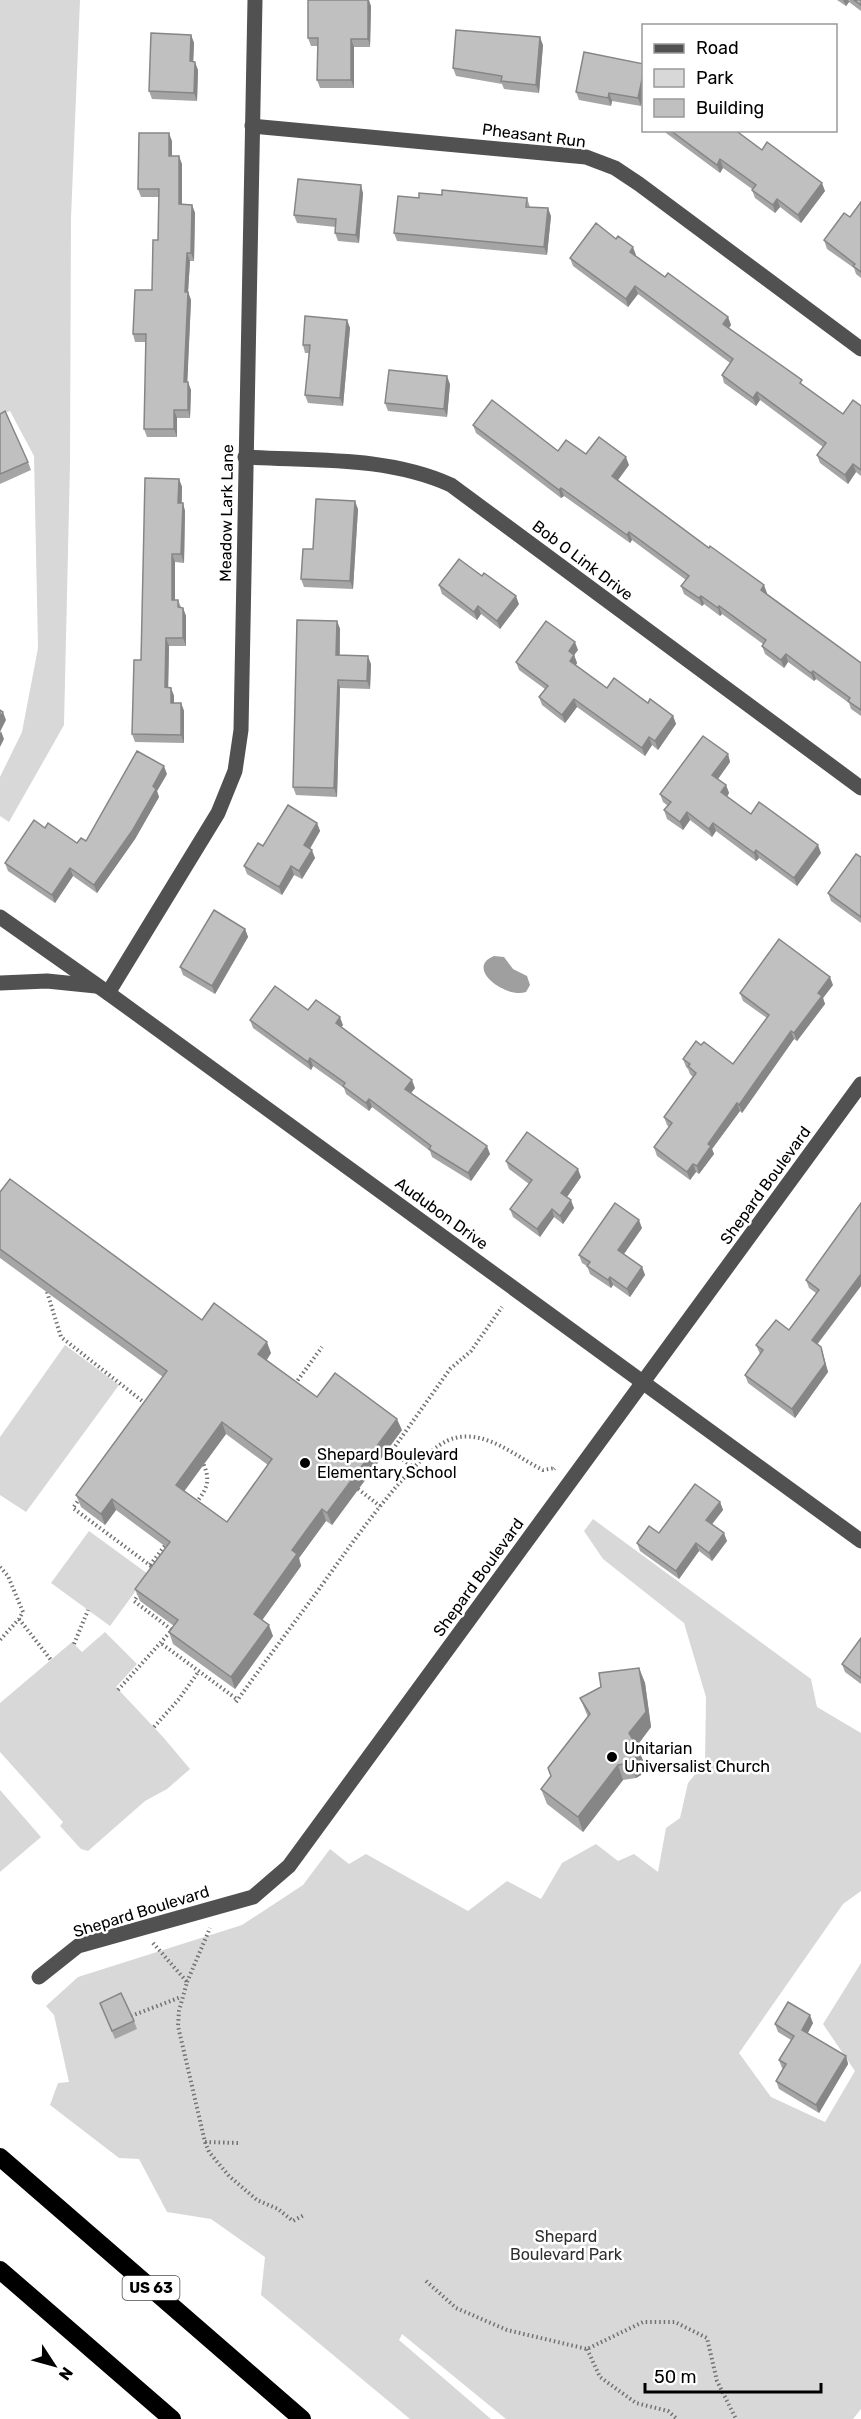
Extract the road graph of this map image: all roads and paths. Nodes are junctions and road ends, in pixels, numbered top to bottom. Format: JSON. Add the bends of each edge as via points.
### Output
{"nodes":[{"id":1,"x":255,"y":0,"type":"edge"},
{"id":2,"x":252,"y":126,"type":"junction"},
{"id":3,"x":861,"y":349,"type":"edge"},
{"id":4,"x":245,"y":457,"type":"junction"},
{"id":5,"x":861,"y":788,"type":"edge"},
{"id":6,"x":0,"y":917,"type":"edge"},
{"id":7,"x":0,"y":983,"type":"edge"},
{"id":8,"x":104,"y":990,"type":"junction"},
{"id":9,"x":861,"y":1084,"type":"edge"},
{"id":10,"x":47,"y":1292,"type":"edge"},
{"id":11,"x":502,"y":1307,"type":"dead end"},
{"id":12,"x":322,"y":1347,"type":"dead end"},
{"id":13,"x":643,"y":1382,"type":"junction"},
{"id":14,"x":292,"y":1387,"type":"edge"},
{"id":15,"x":154,"y":1396,"type":"edge"},
{"id":16,"x":148,"y":1405,"type":"junction"},
{"id":17,"x":141,"y":1414,"type":"edge"},
{"id":18,"x":195,"y":1455,"type":"edge"},
{"id":19,"x":415,"y":1468,"type":"junction"},
{"id":20,"x":550,"y":1474,"type":"dead end"},
{"id":21,"x":86,"y":1489,"type":"edge"},
{"id":22,"x":358,"y":1489,"type":"edge"},
{"id":23,"x":380,"y":1506,"type":"junction"},
{"id":24,"x":192,"y":1508,"type":"edge"},
{"id":25,"x":171,"y":1537,"type":"edge"},
{"id":26,"x":861,"y":1541,"type":"edge"},
{"id":27,"x":150,"y":1565,"type":"junction"},
{"id":28,"x":0,"y":1567,"type":"edge"},
{"id":29,"x":151,"y":1578,"type":"edge"},
{"id":30,"x":146,"y":1586,"type":"edge"},
{"id":31,"x":88,"y":1610,"type":"dead end"},
{"id":32,"x":20,"y":1619,"type":"junction"},
{"id":33,"x":179,"y":1621,"type":"edge"},
{"id":34,"x":172,"y":1630,"type":"junction"},
{"id":35,"x":0,"y":1640,"type":"edge"},
{"id":36,"x":74,"y":1644,"type":"dead end"},
{"id":37,"x":162,"y":1644,"type":"junction"},
{"id":38,"x":51,"y":1660,"type":"dead end"},
{"id":39,"x":199,"y":1671,"type":"junction"},
{"id":40,"x":118,"y":1690,"type":"dead end"},
{"id":41,"x":154,"y":1727,"type":"dead end"},
{"id":42,"x":220,"y":1906,"type":"junction"},
{"id":43,"x":141,"y":1928,"type":"junction"},
{"id":44,"x":39,"y":1977,"type":"dead end"},
{"id":45,"x":187,"y":1982,"type":"junction"},
{"id":46,"x":182,"y":1997,"type":"junction"},
{"id":47,"x":130,"y":2016,"type":"edge"},
{"id":48,"x":205,"y":2142,"type":"junction"},
{"id":49,"x":238,"y":2143,"type":"dead end"},
{"id":50,"x":0,"y":2157,"type":"edge"},
{"id":51,"x":304,"y":2215,"type":"dead end"},
{"id":52,"x":0,"y":2270,"type":"edge"},
{"id":53,"x":426,"y":2282,"type":"dead end"},
{"id":54,"x":587,"y":2349,"type":"junction"},
{"id":55,"x":172,"y":2419,"type":"edge"},
{"id":56,"x":302,"y":2419,"type":"edge"},
{"id":57,"x":677,"y":2419,"type":"edge"},
{"id":58,"x":736,"y":2419,"type":"edge"}],
"edges":[{"from":1,"to":2,"type":"street","name":"Meadow Lark Lane"},
{"from":2,"to":3,"type":"street","name":"Pheasant Run","via":[[556,153],[615,168]]},
{"from":2,"to":4,"type":"street","name":"Meadow Lark Lane"},
{"from":4,"to":5,"type":"street","name":"Bob O Link Drive","via":[[386,465],[426,474],[451,485]]},
{"from":4,"to":8,"type":"street","name":"Meadow Lark Lane","via":[[241,730],[235,771],[218,813]]},
{"from":6,"to":8,"type":"street","name":"Audubon Drive"},
{"from":7,"to":8,"type":"street","via":[[46,981]]},
{"from":8,"to":13,"type":"street","name":"Audubon Drive"},
{"from":9,"to":13,"type":"street","name":"Shepard Boulevard"},
{"from":10,"to":16,"type":"path","via":[[61,1337]]},
{"from":11,"to":19,"type":"path","via":[[471,1351],[450,1369],[391,1452]]},
{"from":12,"to":14,"type":"path"},
{"from":13,"to":26,"type":"street","name":"Audubon Drive"},
{"from":13,"to":42,"type":"street","name":"Shepard Boulevard","via":[[289,1866],[253,1897]]},
{"from":15,"to":16,"type":"path"},
{"from":16,"to":17,"type":"path"},
{"from":18,"to":24,"type":"path","via":[[202,1461],[208,1480]]},
{"from":19,"to":20,"type":"path","via":[[444,1442],[468,1437],[508,1449],[543,1470],[555,1468]]},
{"from":19,"to":23,"type":"path"},
{"from":21,"to":27,"type":"path","via":[[73,1508]]},
{"from":22,"to":23,"type":"path"},
{"from":23,"to":39,"type":"path","via":[[237,1701]]},
{"from":25,"to":27,"type":"path"},
{"from":27,"to":29,"type":"path","via":[[157,1570]]},
{"from":28,"to":32,"type":"path","via":[[21,1603]]},
{"from":30,"to":34,"type":"path","via":[[134,1601]]},
{"from":31,"to":36,"type":"path"},
{"from":32,"to":35,"type":"path"},
{"from":32,"to":38,"type":"path"},
{"from":33,"to":34,"type":"path"},
{"from":34,"to":37,"type":"path"},
{"from":37,"to":39,"type":"path"},
{"from":37,"to":40,"type":"path"},
{"from":39,"to":41,"type":"path"},
{"from":42,"to":43,"type":"street","name":"Shepard Boulevard"},
{"from":42,"to":45,"type":"path"},
{"from":43,"to":44,"type":"street","name":"Shepard Boulevard","via":[[78,1946]]},
{"from":43,"to":45,"type":"path"},
{"from":45,"to":46,"type":"path"},
{"from":46,"to":47,"type":"path"},
{"from":46,"to":48,"type":"path","via":[[178,2026]]},
{"from":48,"to":49,"type":"path"},
{"from":48,"to":51,"type":"path","via":[[229,2176],[257,2200],[293,2221]]},
{"from":50,"to":56,"type":"highway","number":"US 63"},
{"from":52,"to":55,"type":"highway"},
{"from":53,"to":54,"type":"path","via":[[456,2308],[507,2330]]},
{"from":54,"to":57,"type":"path","via":[[600,2377],[636,2403],[668,2411]]},
{"from":54,"to":58,"type":"path","via":[[643,2322],[675,2322],[707,2338],[717,2381]]}]}
